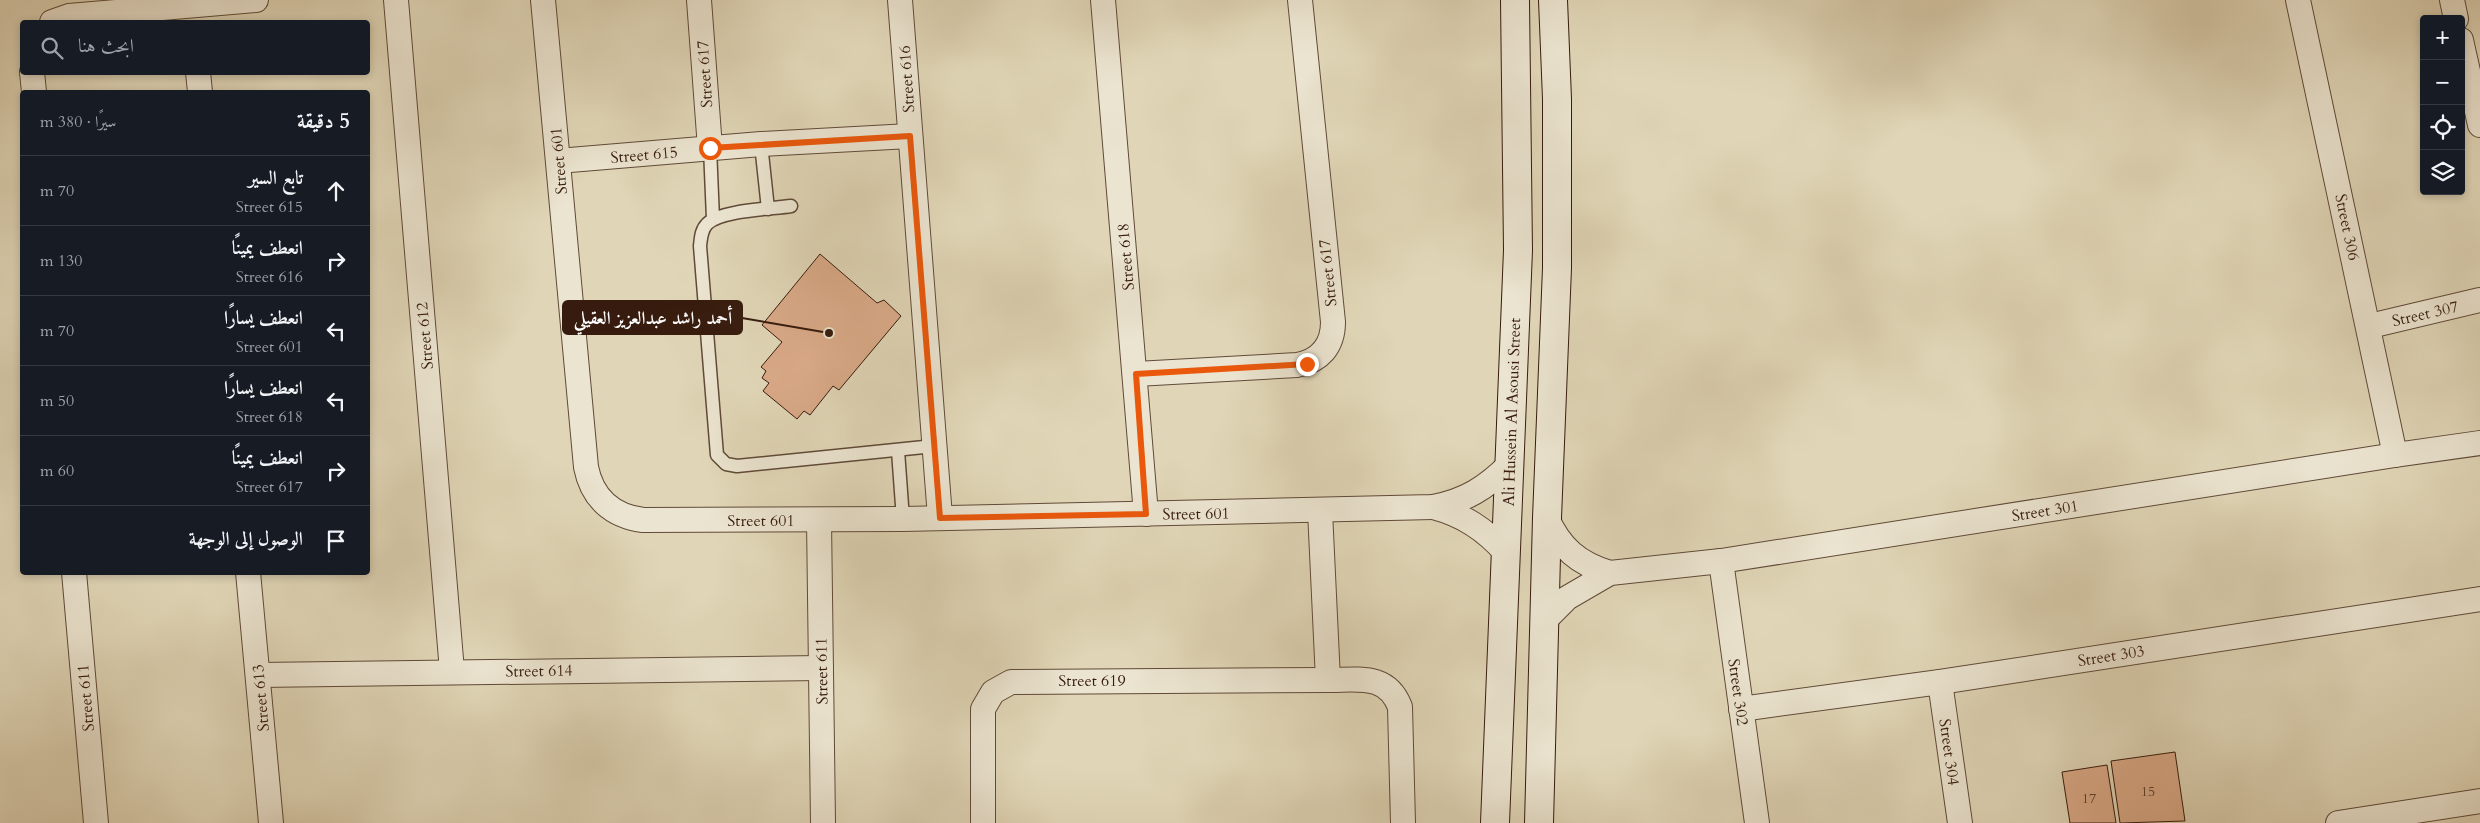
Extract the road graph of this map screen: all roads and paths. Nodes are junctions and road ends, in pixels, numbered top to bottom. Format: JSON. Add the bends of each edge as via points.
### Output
{"nodes":[{"id":1,"x":256,"y":0,"type":"edge"},
{"id":2,"x":396,"y":0,"type":"edge"},
{"id":3,"x":543,"y":0,"type":"edge"},
{"id":4,"x":699,"y":0,"type":"edge"},
{"id":5,"x":900,"y":0,"type":"edge"},
{"id":6,"x":1103,"y":0,"type":"edge"},
{"id":7,"x":1300,"y":0,"type":"edge"},
{"id":8,"x":1515,"y":0,"type":"edge"},
{"id":9,"x":1553,"y":0,"type":"edge"},
{"id":10,"x":2298,"y":0,"type":"edge"},
{"id":11,"x":2452,"y":0,"type":"edge"},
{"id":12,"x":192,"y":14,"type":"edge"},
{"id":13,"x":2455,"y":15,"type":"edge"},
{"id":14,"x":58,"y":20,"type":"edge"},
{"id":15,"x":2465,"y":58,"type":"edge"},
{"id":16,"x":32,"y":75,"type":"edge"},
{"id":17,"x":198,"y":75,"type":"edge"},
{"id":18,"x":34,"y":90,"type":"edge"},
{"id":19,"x":200,"y":90,"type":"edge"},
{"id":20,"x":2480,"y":125,"type":"edge"},
{"id":21,"x":910,"y":136,"type":"junction"},
{"id":22,"x":761,"y":144,"type":"junction"},
{"id":23,"x":710,"y":148,"type":"junction"},
{"id":24,"x":558,"y":161,"type":"junction"},
{"id":25,"x":791,"y":206,"type":"dead end"},
{"id":26,"x":768,"y":209,"type":"junction"},
{"id":27,"x":713,"y":219,"type":"junction"},
{"id":28,"x":2480,"y":300,"type":"edge"},
{"id":29,"x":2370,"y":326,"type":"junction"},
{"id":30,"x":1136,"y":374,"type":"junction"},
{"id":31,"x":2480,"y":443,"type":"edge"},
{"id":32,"x":934,"y":446,"type":"junction"},
{"id":33,"x":898,"y":451,"type":"junction"},
{"id":34,"x":2396,"y":454,"type":"junction"},
{"id":35,"x":1509,"y":465,"type":"junction"},
{"id":36,"x":1433,"y":507,"type":"junction"},
{"id":37,"x":1320,"y":511,"type":"junction"},
{"id":38,"x":1146,"y":514,"type":"junction"},
{"id":39,"x":940,"y":518,"type":"junction"},
{"id":40,"x":1547,"y":518,"type":"junction"},
{"id":41,"x":903,"y":519,"type":"junction"},
{"id":42,"x":819,"y":520,"type":"junction"},
{"id":43,"x":1506,"y":553,"type":"junction"},
{"id":44,"x":1721,"y":562,"type":"junction"},
{"id":45,"x":1610,"y":573,"type":"junction"},
{"id":46,"x":74,"y":575,"type":"edge"},
{"id":47,"x":248,"y":575,"type":"edge"},
{"id":48,"x":2480,"y":599,"type":"edge"},
{"id":49,"x":1544,"y":621,"type":"junction"},
{"id":50,"x":821,"y":668,"type":"junction"},
{"id":51,"x":452,"y":671,"type":"junction"},
{"id":52,"x":258,"y":674,"type":"junction"},
{"id":53,"x":1328,"y":680,"type":"junction"},
{"id":54,"x":1940,"y":682,"type":"junction"},
{"id":55,"x":1741,"y":709,"type":"junction"},
{"id":56,"x":2480,"y":801,"type":"edge"},
{"id":57,"x":96,"y":823,"type":"edge"},
{"id":58,"x":271,"y":823,"type":"edge"},
{"id":59,"x":823,"y":823,"type":"edge"},
{"id":60,"x":983,"y":823,"type":"edge"},
{"id":61,"x":1403,"y":823,"type":"edge"},
{"id":62,"x":1495,"y":823,"type":"edge"},
{"id":63,"x":1539,"y":823,"type":"edge"},
{"id":64,"x":1757,"y":823,"type":"edge"},
{"id":65,"x":1960,"y":823,"type":"edge"},
{"id":66,"x":2338,"y":823,"type":"edge"}],
"edges":[{"from":1,"to":12,"type":"street"},
{"from":2,"to":51,"type":"street","name":"Street 612"},
{"from":3,"to":24,"type":"street","name":"Street 601"},
{"from":4,"to":23,"type":"street","name":"Street 617"},
{"from":5,"to":21,"type":"street","name":"Street 616"},
{"from":6,"to":30,"type":"street","name":"Street 618"},
{"from":7,"to":30,"type":"street","name":"Street 617","via":[[1332,322],[1330,342],[1316,359],[1297,366]]},
{"from":8,"to":35,"type":"street","name":"Ali Hussein Al Asousi Street","via":[[1518,250]]},
{"from":9,"to":40,"type":"street","via":[[1558,268]]},
{"from":10,"to":29,"type":"street","name":"Street 306"},
{"from":11,"to":13,"type":"street"},
{"from":12,"to":14,"type":"street","via":[[69,16]]},
{"from":15,"to":20,"type":"street"},
{"from":16,"to":18,"type":"street"},
{"from":17,"to":19,"type":"street"},
{"from":21,"to":22,"type":"street","name":"Street 615"},
{"from":21,"to":32,"type":"street","name":"Street 616"},
{"from":22,"to":23,"type":"street","name":"Street 615"},
{"from":22,"to":26,"type":"lane"},
{"from":23,"to":24,"type":"street","name":"Street 615"},
{"from":23,"to":27,"type":"lane"},
{"from":24,"to":42,"type":"street","name":"Street 601","via":[[586,467],[597,496],[622,516],[643,520]]},
{"from":25,"to":26,"type":"lane"},
{"from":26,"to":27,"type":"lane"},
{"from":27,"to":33,"type":"lane","via":[[703,230],[700,246],[716,448],[721,460],[737,466]]},
{"from":28,"to":29,"type":"street","name":"Street 307"},
{"from":29,"to":34,"type":"street","name":"Street 306"},
{"from":30,"to":38,"type":"street","name":"Street 618"},
{"from":31,"to":34,"type":"street","name":"Street 301"},
{"from":32,"to":33,"type":"lane"},
{"from":32,"to":39,"type":"street","name":"Street 616"},
{"from":33,"to":41,"type":"lane"},
{"from":34,"to":44,"type":"street","name":"Street 301"},
{"from":35,"to":36,"type":"street","name":"Street 601","via":[[1470,497]]},
{"from":35,"to":43,"type":"street","name":"Ali Hussein Al Asousi Street"},
{"from":36,"to":37,"type":"street","name":"Street 601"},
{"from":36,"to":43,"type":"street","name":"Street 601","via":[[1462,516],[1475,524]]},
{"from":37,"to":38,"type":"street","name":"Street 601"},
{"from":37,"to":53,"type":"street"},
{"from":38,"to":39,"type":"street","name":"Street 601"},
{"from":39,"to":41,"type":"street","name":"Street 601"},
{"from":40,"to":45,"type":"street","name":"Street 301","via":[[1564,548],[1577,560]]},
{"from":40,"to":49,"type":"street"},
{"from":41,"to":42,"type":"street","name":"Street 601"},
{"from":42,"to":50,"type":"street","name":"Street 611"},
{"from":43,"to":62,"type":"street","name":"Ali Hussein Al Asousi Street"},
{"from":44,"to":45,"type":"street","name":"Street 301"},
{"from":44,"to":55,"type":"street","name":"Street 302"},
{"from":45,"to":49,"type":"street","name":"Street 301","via":[[1567,598]]},
{"from":46,"to":57,"type":"street","name":"Street 611"},
{"from":47,"to":52,"type":"street","name":"Street 613"},
{"from":48,"to":54,"type":"street","name":"Street 303"},
{"from":49,"to":63,"type":"street"},
{"from":50,"to":51,"type":"street","name":"Street 614"},
{"from":50,"to":59,"type":"street","name":"Street 611"},
{"from":51,"to":52,"type":"street","name":"Street 614"},
{"from":52,"to":58,"type":"street","name":"Street 613"},
{"from":53,"to":60,"type":"street","name":"Street 619","via":[[1011,682],[993,692],[983,709]]},
{"from":53,"to":61,"type":"street","name":"Street 619","via":[[1376,682],[1395,695],[1400,707]]},
{"from":54,"to":55,"type":"street","name":"Street 303"},
{"from":54,"to":65,"type":"street","name":"Street 304"},
{"from":55,"to":64,"type":"street","name":"Street 302"},
{"from":56,"to":66,"type":"street"}]}
